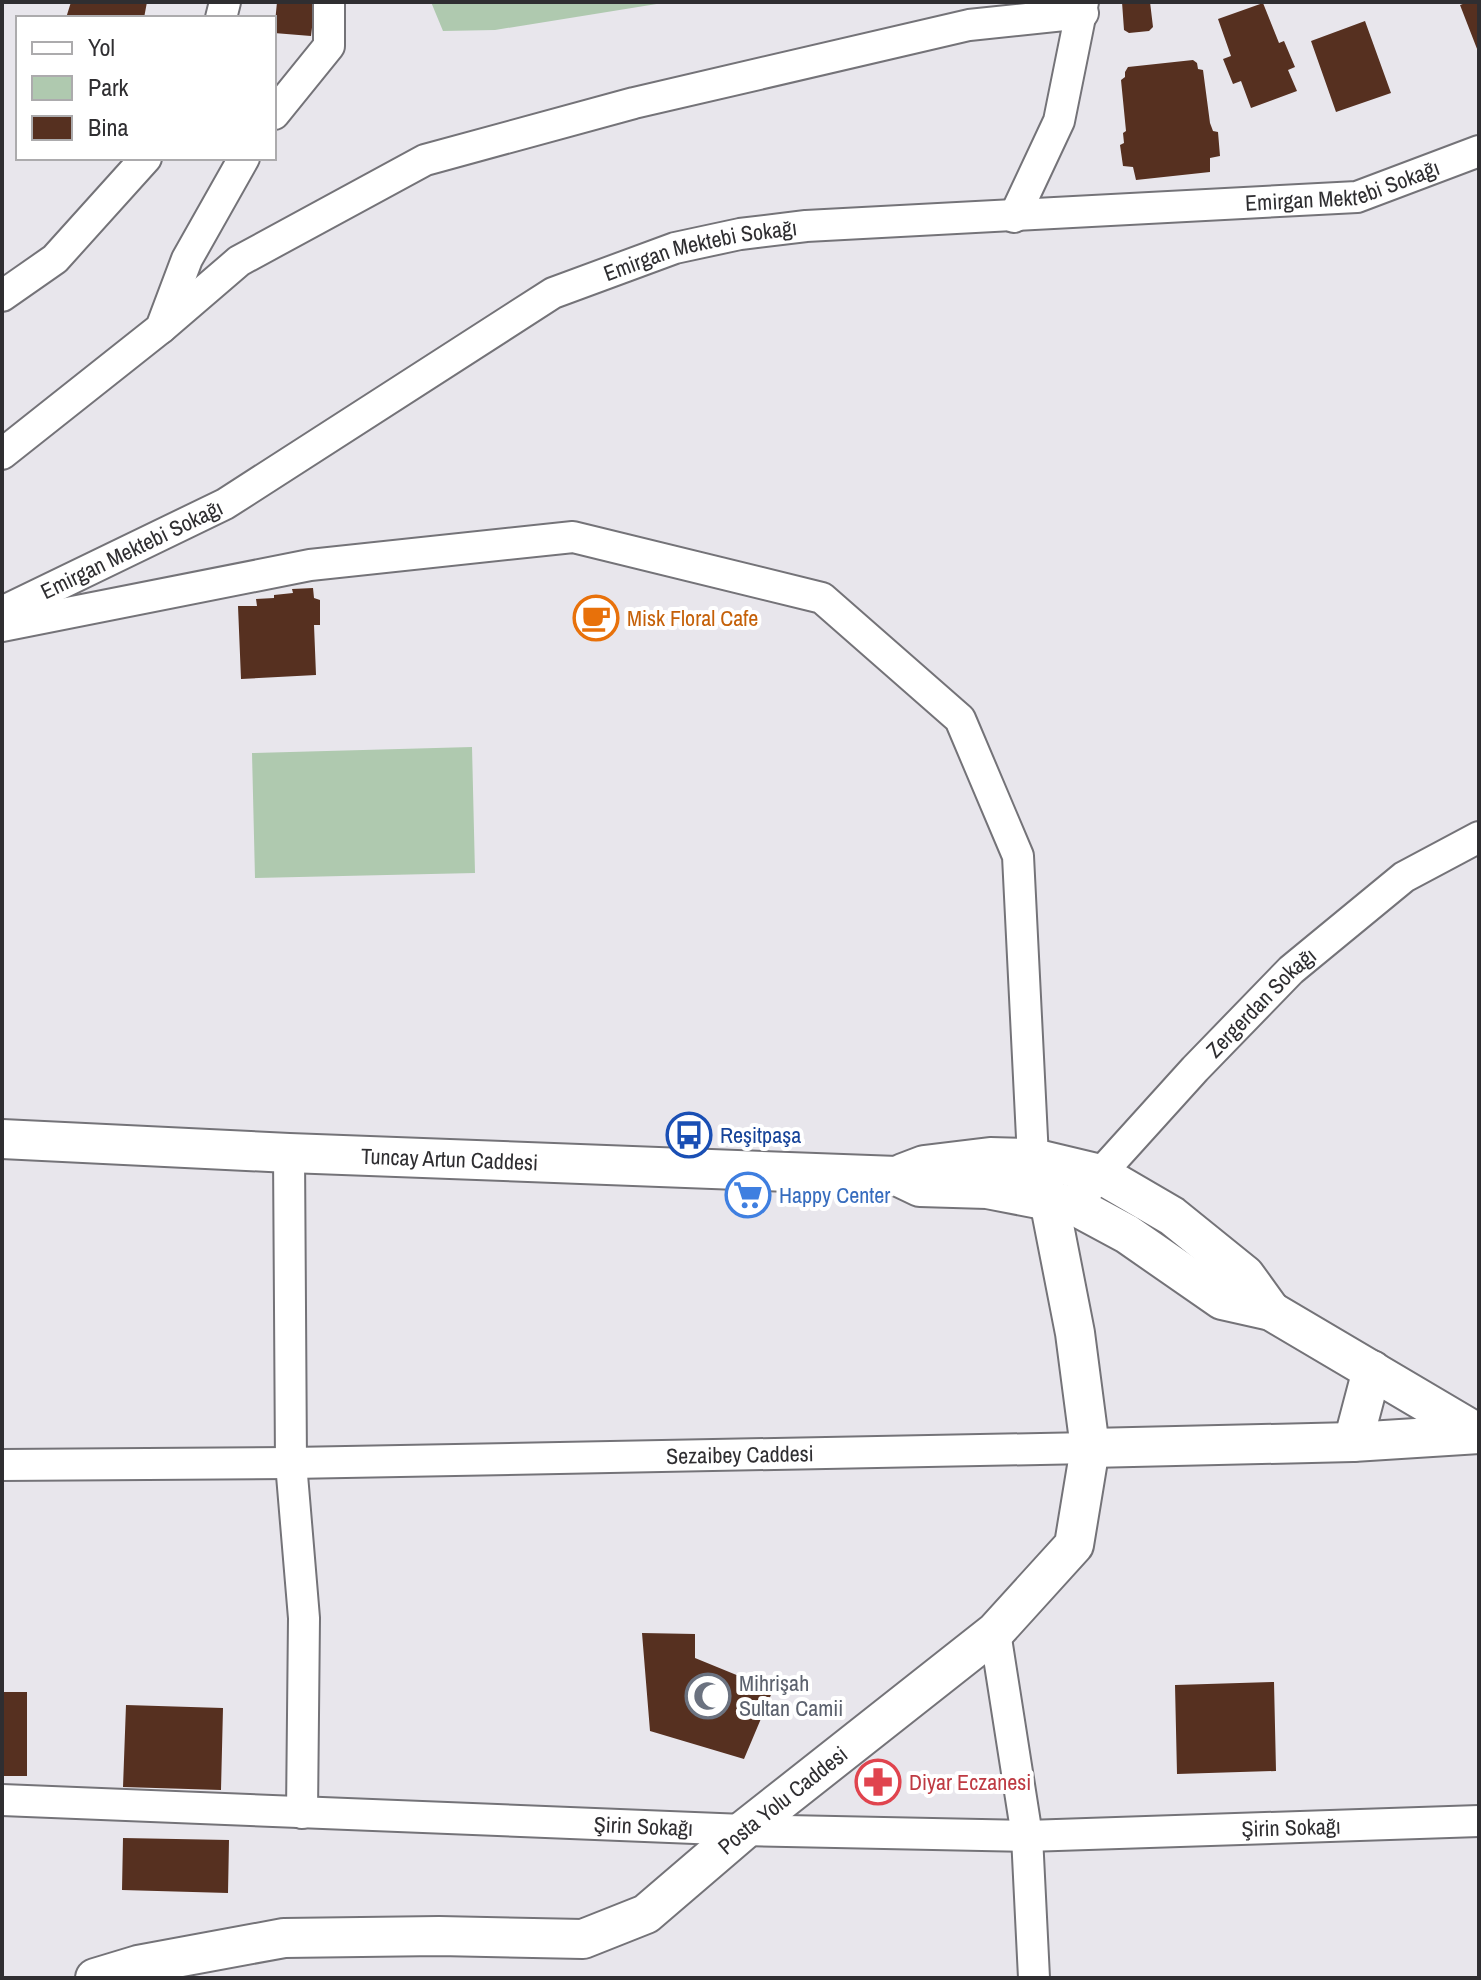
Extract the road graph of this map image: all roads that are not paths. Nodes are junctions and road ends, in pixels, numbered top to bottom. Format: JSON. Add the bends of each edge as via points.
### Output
{"nodes":[{"id":1,"x":329,"y":2,"type":"edge"},
{"id":2,"x":1083,"y":7,"type":"edge"},
{"id":3,"x":276,"y":112,"type":"edge"},
{"id":4,"x":1479,"y":151,"type":"edge"},
{"id":5,"x":144,"y":160,"type":"edge"},
{"id":6,"x":243,"y":160,"type":"edge"},
{"id":7,"x":1014,"y":217,"type":"junction"},
{"id":8,"x":2,"y":296,"type":"edge"},
{"id":9,"x":161,"y":328,"type":"junction"},
{"id":10,"x":2,"y":454,"type":"edge"},
{"id":11,"x":2,"y":612,"type":"edge"},
{"id":12,"x":2,"y":626,"type":"edge"},
{"id":13,"x":1479,"y":837,"type":"edge"},
{"id":14,"x":2,"y":1139,"type":"edge"},
{"id":15,"x":289,"y":1153,"type":"junction"},
{"id":16,"x":1033,"y":1158,"type":"junction"},
{"id":17,"x":1100,"y":1174,"type":"junction"},
{"id":18,"x":897,"y":1176,"type":"junction"},
{"id":19,"x":1062,"y":1203,"type":"junction"},
{"id":20,"x":1271,"y":1311,"type":"junction"},
{"id":21,"x":1372,"y":1370,"type":"junction"},
{"id":22,"x":1479,"y":1434,"type":"edge"},
{"id":23,"x":1353,"y":1442,"type":"junction"},
{"id":24,"x":1090,"y":1448,"type":"junction"},
{"id":25,"x":291,"y":1463,"type":"junction"},
{"id":26,"x":2,"y":1465,"type":"edge"},
{"id":27,"x":995,"y":1632,"type":"junction"},
{"id":28,"x":2,"y":1800,"type":"edge"},
{"id":29,"x":302,"y":1813,"type":"junction"},
{"id":30,"x":1479,"y":1821,"type":"edge"},
{"id":31,"x":744,"y":1830,"type":"junction"},
{"id":32,"x":1027,"y":1836,"type":"junction"},
{"id":33,"x":95,"y":1978,"type":"edge"},
{"id":34,"x":1034,"y":1978,"type":"edge"}],
"edges":[{"from":1,"to":3,"type":"street","via":[[329,46]]},
{"from":2,"to":7,"type":"street","via":[[1059,121]]},
{"from":2,"to":9,"type":"street","via":[[969,25],[634,103],[425,160],[239,261]]},
{"from":4,"to":7,"type":"street","name":"Emirgan Mektebi Sokağı","via":[[1357,197]]},
{"from":5,"to":8,"type":"street","via":[[55,259]]},
{"from":6,"to":9,"type":"street","via":[[187,259]]},
{"from":7,"to":11,"type":"street","name":"Emirgan Mektebi Sokağı","via":[[740,234],[675,248],[553,293],[225,504]]},
{"from":9,"to":10,"type":"street"},
{"from":12,"to":16,"type":"street","via":[[310,565],[573,537],[822,598],[960,719],[1018,856]]},
{"from":13,"to":17,"type":"street","name":"Zergerdan Sokağı","via":[[1404,877],[1291,970]]},
{"from":14,"to":15,"type":"street","name":"Tuncay Artun Caddesi"},
{"from":15,"to":18,"type":"street","name":"Tuncay Artun Caddesi"},
{"from":15,"to":25,"type":"street"},
{"from":16,"to":17,"type":"street"},
{"from":16,"to":18,"type":"street","via":[[937,1163]]},
{"from":16,"to":19,"type":"street","name":"Posta Yolu Caddesi"},
{"from":17,"to":19,"type":"street","name":"Zergerdan Sokağı"},
{"from":17,"to":20,"type":"street","via":[[1172,1216],[1245,1275]]},
{"from":18,"to":19,"type":"street","via":[[920,1187],[987,1189]]},
{"from":19,"to":20,"type":"street","via":[[1127,1234],[1222,1300]]},
{"from":19,"to":24,"type":"street","name":"Posta Yolu Caddesi"},
{"from":20,"to":21,"type":"street"},
{"from":21,"to":22,"type":"street"},
{"from":21,"to":23,"type":"street"},
{"from":22,"to":23,"type":"street","name":"Sezaibey Caddesi"},
{"from":23,"to":24,"type":"street","name":"Sezaibey Caddesi"},
{"from":24,"to":25,"type":"street","name":"Sezaibey Caddesi"},
{"from":24,"to":27,"type":"street","name":"Posta Yolu Caddesi","via":[[1074,1545]]},
{"from":25,"to":26,"type":"street","name":"Sezaibey Caddesi"},
{"from":25,"to":29,"type":"street","via":[[304,1618]]},
{"from":27,"to":31,"type":"street","name":"Posta Yolu Caddesi"},
{"from":27,"to":32,"type":"street"},
{"from":28,"to":29,"type":"street","name":"Şirin Sokağı"},
{"from":29,"to":31,"type":"street","name":"Şirin Sokağı"},
{"from":30,"to":32,"type":"street","name":"Şirin Sokağı"},
{"from":31,"to":32,"type":"street","name":"Şirin Sokağı"},
{"from":31,"to":33,"type":"street","name":"Posta Yolu Caddesi","via":[[646,1914],[583,1939],[284,1938]]},
{"from":32,"to":34,"type":"street"}]}
